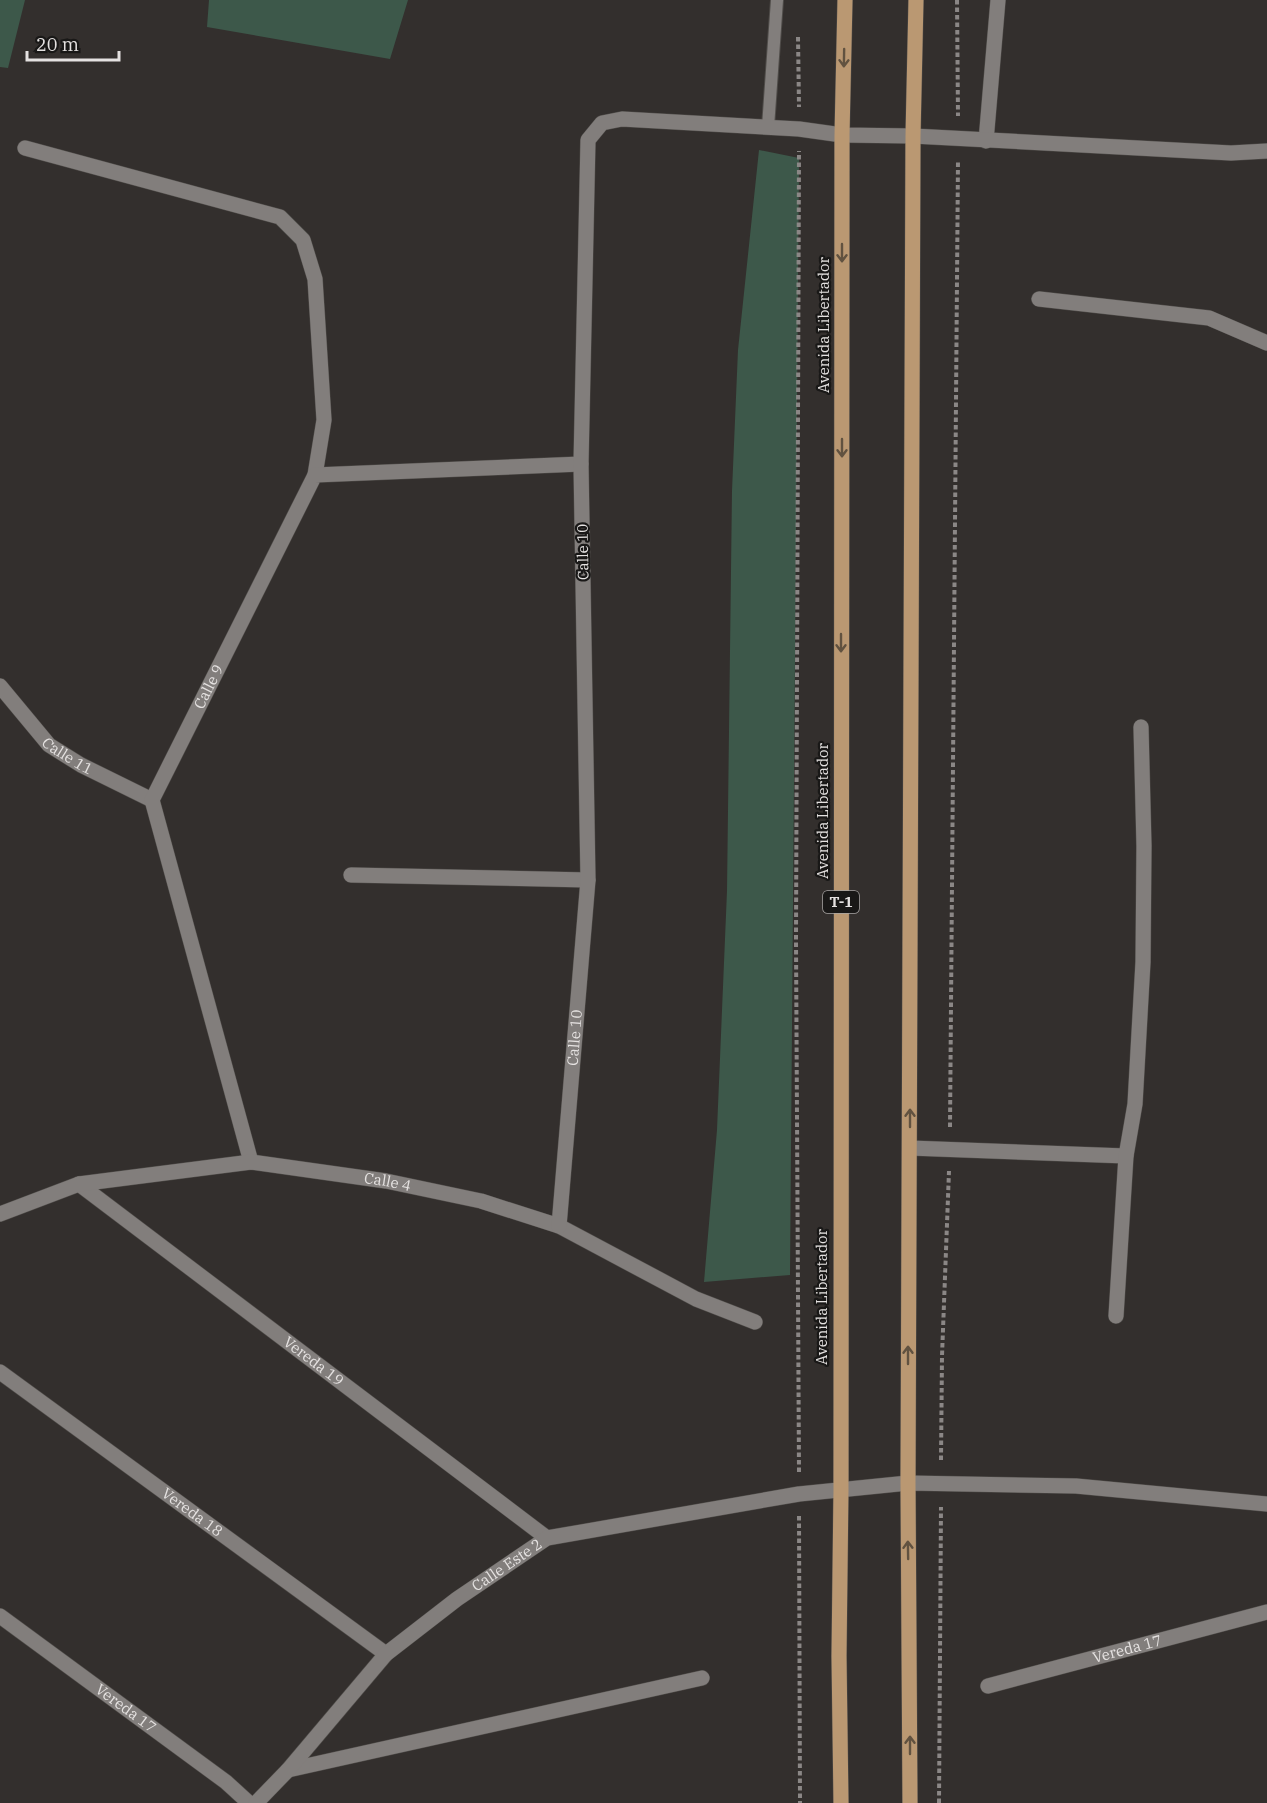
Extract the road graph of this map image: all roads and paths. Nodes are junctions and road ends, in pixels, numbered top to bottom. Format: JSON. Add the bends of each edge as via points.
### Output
{"nodes":[{"id":1,"x":777,"y":0,"type":"edge"},
{"id":2,"x":845,"y":0,"type":"edge"},
{"id":3,"x":916,"y":0,"type":"edge"},
{"id":4,"x":957,"y":0,"type":"edge"},
{"id":5,"x":998,"y":0,"type":"edge"},
{"id":6,"x":798,"y":35,"type":"dead end"},
{"id":7,"x":768,"y":128,"type":"junction"},
{"id":8,"x":799,"y":129,"type":"junction"},
{"id":9,"x":842,"y":135,"type":"junction"},
{"id":10,"x":913,"y":136,"type":"junction"},
{"id":11,"x":958,"y":139,"type":"junction"},
{"id":12,"x":986,"y":141,"type":"junction"},
{"id":13,"x":25,"y":148,"type":"dead end"},
{"id":14,"x":1267,"y":151,"type":"edge"},
{"id":15,"x":1039,"y":299,"type":"dead end"},
{"id":16,"x":1267,"y":344,"type":"edge"},
{"id":17,"x":581,"y":464,"type":"junction"},
{"id":18,"x":315,"y":475,"type":"junction"},
{"id":19,"x":0,"y":686,"type":"edge"},
{"id":20,"x":1140,"y":727,"type":"dead end"},
{"id":21,"x":152,"y":800,"type":"junction"},
{"id":22,"x":351,"y":875,"type":"dead end"},
{"id":23,"x":588,"y":880,"type":"junction"},
{"id":24,"x":910,"y":1148,"type":"junction"},
{"id":25,"x":949,"y":1150,"type":"junction"},
{"id":26,"x":1126,"y":1156,"type":"junction"},
{"id":27,"x":251,"y":1162,"type":"junction"},
{"id":28,"x":79,"y":1184,"type":"junction"},
{"id":29,"x":0,"y":1214,"type":"edge"},
{"id":30,"x":559,"y":1226,"type":"junction"},
{"id":31,"x":1116,"y":1316,"type":"dead end"},
{"id":32,"x":755,"y":1322,"type":"dead end"},
{"id":33,"x":0,"y":1372,"type":"edge"},
{"id":34,"x":908,"y":1483,"type":"junction"},
{"id":35,"x":941,"y":1484,"type":"junction"},
{"id":36,"x":841,"y":1489,"type":"junction"},
{"id":37,"x":799,"y":1494,"type":"junction"},
{"id":38,"x":1267,"y":1504,"type":"edge"},
{"id":39,"x":547,"y":1538,"type":"junction"},
{"id":40,"x":1267,"y":1612,"type":"edge"},
{"id":41,"x":0,"y":1616,"type":"edge"},
{"id":42,"x":386,"y":1654,"type":"junction"},
{"id":43,"x":702,"y":1678,"type":"dead end"},
{"id":44,"x":988,"y":1686,"type":"dead end"},
{"id":45,"x":288,"y":1770,"type":"junction"},
{"id":46,"x":249,"y":1803,"type":"edge"},
{"id":47,"x":256,"y":1803,"type":"edge"},
{"id":48,"x":800,"y":1803,"type":"edge"},
{"id":49,"x":841,"y":1803,"type":"edge"},
{"id":50,"x":910,"y":1803,"type":"edge"},
{"id":51,"x":939,"y":1803,"type":"edge"}],
"edges":[{"from":1,"to":7,"type":"lane"},
{"from":2,"to":9,"type":"main road","name":"Avenida Libertador","number":"T-1","one_way":true},
{"from":3,"to":10,"type":"main road"},
{"from":4,"to":11,"type":"path"},
{"from":5,"to":12,"type":"street"},
{"from":6,"to":8,"type":"path"},
{"from":7,"to":8,"type":"street","name":"Calle 10"},
{"from":7,"to":17,"type":"street","name":"Calle 10","via":[[622,119],[602,123],[588,140]]},
{"from":8,"to":9,"type":"street","name":"Calle 10"},
{"from":8,"to":37,"type":"path"},
{"from":9,"to":10,"type":"street","name":"Calle 10"},
{"from":9,"to":36,"type":"main road","name":"Avenida Libertador","number":"T-1","one_way":true},
{"from":10,"to":11,"type":"street","name":"Calle 10"},
{"from":24,"to":10,"type":"main road","one_way":true},
{"from":11,"to":12,"type":"street","name":"Calle 10"},
{"from":11,"to":25,"type":"path"},
{"from":12,"to":14,"type":"street","name":"Calle 10","via":[[1231,153]]},
{"from":13,"to":18,"type":"street","name":"Calle 9","via":[[280,217],[303,240],[315,279],[324,420]]},
{"from":15,"to":16,"type":"street","via":[[1209,318]]},
{"from":17,"to":18,"type":"street"},
{"from":17,"to":23,"type":"street","name":"Calle 10"},
{"from":18,"to":21,"type":"street","name":"Calle 9"},
{"from":19,"to":21,"type":"street","name":"Calle 11","via":[[49,745]]},
{"from":20,"to":26,"type":"street","via":[[1143,962],[1135,1104]]},
{"from":21,"to":27,"type":"street"},
{"from":22,"to":23,"type":"street"},
{"from":23,"to":30,"type":"street","name":"Calle 10"},
{"from":24,"to":25,"type":"street"},
{"from":34,"to":24,"type":"main road","one_way":true},
{"from":25,"to":26,"type":"street"},
{"from":25,"to":35,"type":"path"},
{"from":26,"to":31,"type":"street"},
{"from":27,"to":28,"type":"street","name":"Calle 4"},
{"from":27,"to":30,"type":"street","name":"Calle 4","via":[[386,1181],[481,1201]]},
{"from":28,"to":29,"type":"street","name":"Calle 4"},
{"from":28,"to":39,"type":"street","name":"Vereda 19"},
{"from":30,"to":32,"type":"street","name":"Calle 4","via":[[696,1299]]},
{"from":33,"to":42,"type":"street","name":"Vereda 18"},
{"from":34,"to":35,"type":"street","name":"Calle Este 2"},
{"from":34,"to":36,"type":"street","name":"Calle Este 2"},
{"from":50,"to":34,"type":"main road","one_way":true},
{"from":35,"to":38,"type":"street","name":"Calle Este 2","via":[[1076,1486]]},
{"from":35,"to":51,"type":"path"},
{"from":36,"to":37,"type":"street","name":"Calle Este 2"},
{"from":36,"to":49,"type":"main road","name":"Avenida Libertador","number":"T-1"},
{"from":37,"to":39,"type":"street","name":"Calle Este 2"},
{"from":37,"to":48,"type":"path"},
{"from":39,"to":42,"type":"street","name":"Calle Este 2","via":[[457,1599]]},
{"from":40,"to":44,"type":"street","name":"Vereda 17"},
{"from":41,"to":46,"type":"street","name":"Vereda 17"},
{"from":42,"to":45,"type":"street","name":"Calle Este 2"},
{"from":43,"to":45,"type":"street"},
{"from":45,"to":47,"type":"street","name":"Calle Este 2"}]}
